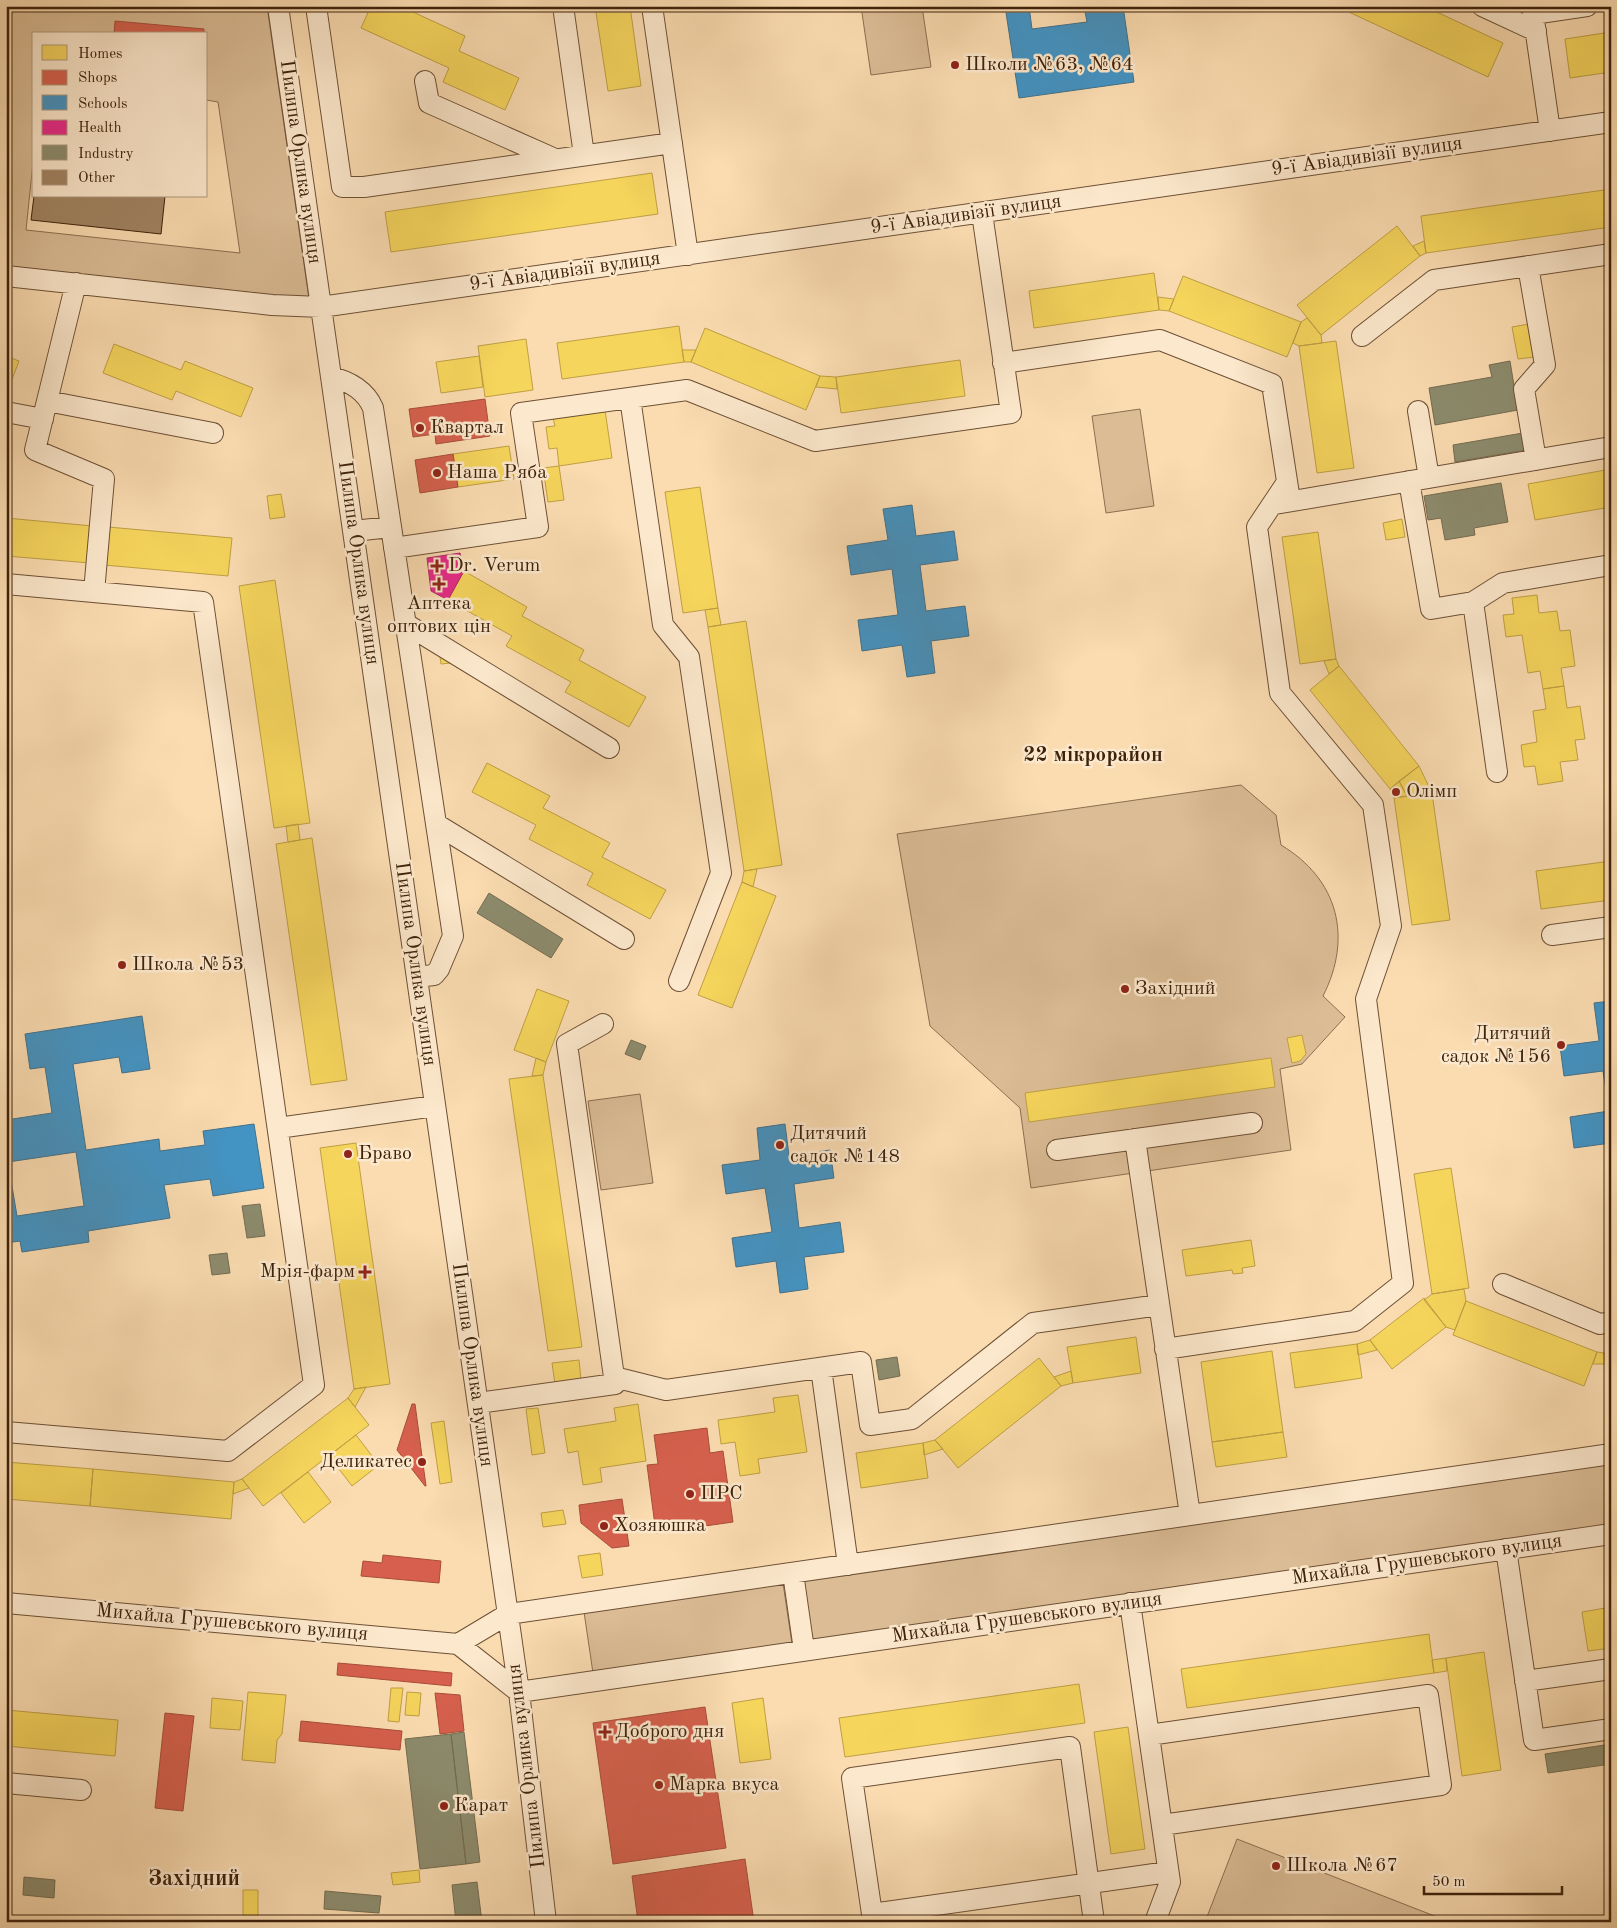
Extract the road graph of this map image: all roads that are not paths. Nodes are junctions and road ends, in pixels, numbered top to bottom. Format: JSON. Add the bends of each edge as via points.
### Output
{"nodes":[{"id":1,"x":278,"y":6,"type":"edge"},
{"id":2,"x":316,"y":6,"type":"edge"},
{"id":3,"x":563,"y":6,"type":"edge"},
{"id":4,"x":652,"y":6,"type":"edge"},
{"id":5,"x":1482,"y":6,"type":"edge"},
{"id":6,"x":1587,"y":6,"type":"edge"},
{"id":7,"x":1534,"y":17,"type":"edge"},
{"id":8,"x":425,"y":81,"type":"dead end"},
{"id":9,"x":1611,"y":122,"type":"edge"},
{"id":10,"x":1550,"y":131,"type":"junction"},
{"id":11,"x":672,"y":143,"type":"junction"},
{"id":12,"x":584,"y":155,"type":"junction"},
{"id":13,"x":555,"y":159,"type":"junction"},
{"id":14,"x":982,"y":212,"type":"junction"},
{"id":15,"x":688,"y":254,"type":"junction"},
{"id":16,"x":1611,"y":254,"type":"edge"},
{"id":17,"x":1528,"y":266,"type":"junction"},
{"id":18,"x":6,"y":276,"type":"edge"},
{"id":19,"x":76,"y":283,"type":"junction"},
{"id":20,"x":321,"y":307,"type":"junction"},
{"id":21,"x":1362,"y":336,"type":"dead end"},
{"id":22,"x":1003,"y":363,"type":"junction"},
{"id":23,"x":331,"y":377,"type":"junction"},
{"id":24,"x":630,"y":398,"type":"junction"},
{"id":25,"x":45,"y":410,"type":"junction"},
{"id":26,"x":1418,"y":411,"type":"dead end"},
{"id":27,"x":6,"y":412,"type":"edge"},
{"id":28,"x":213,"y":433,"type":"dead end"},
{"id":29,"x":1611,"y":447,"type":"edge"},
{"id":30,"x":1536,"y":460,"type":"junction"},
{"id":31,"x":1429,"y":478,"type":"junction"},
{"id":32,"x":1409,"y":482,"type":"junction"},
{"id":33,"x":1283,"y":496,"type":"junction"},
{"id":34,"x":390,"y":527,"type":"junction"},
{"id":35,"x":354,"y":531,"type":"junction"},
{"id":36,"x":394,"y":548,"type":"junction"},
{"id":37,"x":1611,"y":564,"type":"edge"},
{"id":38,"x":6,"y":584,"type":"edge"},
{"id":39,"x":94,"y":592,"type":"junction"},
{"id":40,"x":1473,"y":602,"type":"junction"},
{"id":41,"x":406,"y":624,"type":"junction"},
{"id":42,"x":609,"y":748,"type":"dead end"},
{"id":43,"x":1497,"y":772,"type":"dead end"},
{"id":44,"x":436,"y":824,"type":"junction"},
{"id":45,"x":1611,"y":927,"type":"edge"},
{"id":46,"x":1552,"y":935,"type":"dead end"},
{"id":47,"x":624,"y":939,"type":"dead end"},
{"id":48,"x":417,"y":977,"type":"junction"},
{"id":49,"x":679,"y":981,"type":"dead end"},
{"id":50,"x":603,"y":1024,"type":"dead end"},
{"id":51,"x":435,"y":1106,"type":"junction"},
{"id":52,"x":1252,"y":1122,"type":"dead end"},
{"id":53,"x":278,"y":1128,"type":"junction"},
{"id":54,"x":1135,"y":1140,"type":"junction"},
{"id":55,"x":1057,"y":1150,"type":"dead end"},
{"id":56,"x":1503,"y":1284,"type":"dead end"},
{"id":57,"x":1159,"y":1305,"type":"junction"},
{"id":58,"x":1611,"y":1322,"type":"edge"},
{"id":59,"x":1165,"y":1349,"type":"junction"},
{"id":60,"x":821,"y":1368,"type":"junction"},
{"id":61,"x":614,"y":1377,"type":"junction"},
{"id":62,"x":478,"y":1403,"type":"junction"},
{"id":63,"x":6,"y":1432,"type":"edge"},
{"id":64,"x":1611,"y":1454,"type":"edge"},
{"id":65,"x":1190,"y":1515,"type":"junction"},
{"id":66,"x":1611,"y":1534,"type":"edge"},
{"id":67,"x":1506,"y":1549,"type":"junction"},
{"id":68,"x":848,"y":1565,"type":"junction"},
{"id":69,"x":793,"y":1573,"type":"junction"},
{"id":70,"x":6,"y":1603,"type":"edge"},
{"id":71,"x":1130,"y":1603,"type":"junction"},
{"id":72,"x":508,"y":1614,"type":"junction"},
{"id":73,"x":458,"y":1644,"type":"junction"},
{"id":74,"x":804,"y":1650,"type":"junction"},
{"id":75,"x":1611,"y":1669,"type":"edge"},
{"id":76,"x":1525,"y":1681,"type":"junction"},
{"id":77,"x":519,"y":1692,"type":"junction"},
{"id":78,"x":1611,"y":1729,"type":"edge"},
{"id":79,"x":1149,"y":1735,"type":"junction"},
{"id":80,"x":6,"y":1783,"type":"edge"},
{"id":81,"x":81,"y":1790,"type":"dead end"},
{"id":82,"x":1162,"y":1825,"type":"junction"},
{"id":83,"x":1168,"y":1872,"type":"junction"},
{"id":84,"x":1088,"y":1883,"type":"junction"},
{"id":85,"x":546,"y":1922,"type":"edge"},
{"id":86,"x":1094,"y":1922,"type":"edge"},
{"id":87,"x":1155,"y":1922,"type":"edge"}],
"edges":[{"from":1,"to":20,"type":"street","name":"Пилипа Орлика вулиця"},
{"from":2,"to":13,"type":"street","via":[[342,186],[364,187]]},
{"from":3,"to":12,"type":"street"},
{"from":4,"to":11,"type":"street"},
{"from":5,"to":7,"type":"street"},
{"from":6,"to":7,"type":"street"},
{"from":7,"to":10,"type":"street"},
{"from":8,"to":13,"type":"street","via":[[429,103]]},
{"from":9,"to":10,"type":"street","name":"9-ї Авіадивізії вулиця"},
{"from":10,"to":14,"type":"street","name":"9-ї Авіадивізії вулиця"},
{"from":11,"to":12,"type":"street"},
{"from":11,"to":15,"type":"street"},
{"from":12,"to":13,"type":"street"},
{"from":14,"to":15,"type":"street","name":"9-ї Авіадивізії вулиця"},
{"from":14,"to":22,"type":"street"},
{"from":15,"to":20,"type":"street","name":"9-ї Авіадивізії вулиця"},
{"from":16,"to":17,"type":"street"},
{"from":17,"to":21,"type":"street","via":[[1434,280]]},
{"from":17,"to":30,"type":"street","via":[[1545,365],[1524,389]]},
{"from":18,"to":19,"type":"street","name":"9-ї Авіадивізії вулиця"},
{"from":19,"to":20,"type":"street","name":"9-ї Авіадивізії вулиця"},
{"from":19,"to":25,"type":"street"},
{"from":20,"to":23,"type":"street","name":"Пилипа Орлика вулиця"},
{"from":22,"to":24,"type":"street","via":[[1011,413],[815,442],[687,390]]},
{"from":22,"to":33,"type":"street","via":[[1160,340],[1272,384]]},
{"from":23,"to":34,"type":"street","via":[[344,380],[360,390],[373,408]]},
{"from":23,"to":35,"type":"street","name":"Пилипа Орлика вулиця"},
{"from":24,"to":36,"type":"street","via":[[521,413],[538,526]]},
{"from":24,"to":49,"type":"street","via":[[663,625],[689,657],[721,873]]},
{"from":25,"to":27,"type":"street"},
{"from":25,"to":28,"type":"street"},
{"from":25,"to":39,"type":"street","via":[[35,450],[104,479]]},
{"from":26,"to":31,"type":"street"},
{"from":29,"to":30,"type":"street"},
{"from":30,"to":31,"type":"street"},
{"from":31,"to":32,"type":"street"},
{"from":32,"to":33,"type":"street"},
{"from":32,"to":40,"type":"street","via":[[1430,609]]},
{"from":33,"to":59,"type":"street","via":[[1257,527],[1280,693],[1373,805],[1391,926],[1366,999],[1403,1284],[1355,1321]]},
{"from":34,"to":35,"type":"street"},
{"from":34,"to":36,"type":"street"},
{"from":35,"to":48,"type":"street","name":"Пилипа Орлика вулиця"},
{"from":36,"to":41,"type":"street"},
{"from":37,"to":40,"type":"street","via":[[1503,583]]},
{"from":38,"to":39,"type":"street"},
{"from":39,"to":53,"type":"street","via":[[203,602]]},
{"from":40,"to":43,"type":"street"},
{"from":41,"to":42,"type":"street"},
{"from":41,"to":44,"type":"street"},
{"from":44,"to":47,"type":"street"},
{"from":44,"to":48,"type":"street","via":[[453,936],[439,969],[434,974]]},
{"from":45,"to":46,"type":"street"},
{"from":48,"to":51,"type":"street","name":"Пилипа Орлика вулиця"},
{"from":50,"to":61,"type":"street","via":[[567,1044]]},
{"from":51,"to":53,"type":"street"},
{"from":51,"to":62,"type":"street","name":"Пилипа Орлика вулиця"},
{"from":52,"to":54,"type":"street"},
{"from":53,"to":63,"type":"street","via":[[314,1385],[228,1452]]},
{"from":54,"to":55,"type":"street"},
{"from":54,"to":57,"type":"street"},
{"from":56,"to":58,"type":"street","via":[[1600,1324]]},
{"from":57,"to":59,"type":"street"},
{"from":57,"to":60,"type":"street","via":[[1033,1323],[912,1419],[870,1425],[861,1362]]},
{"from":59,"to":65,"type":"street"},
{"from":60,"to":61,"type":"street","via":[[666,1390]]},
{"from":60,"to":68,"type":"street"},
{"from":61,"to":62,"type":"street","via":[[615,1384]]},
{"from":62,"to":72,"type":"street","name":"Пилипа Орлика вулиця"},
{"from":64,"to":65,"type":"street"},
{"from":65,"to":68,"type":"street"},
{"from":66,"to":67,"type":"street","name":"Михайла Грушевського вулиця"},
{"from":67,"to":71,"type":"street","name":"Михайла Грушевського вулиця"},
{"from":67,"to":76,"type":"street"},
{"from":68,"to":69,"type":"street"},
{"from":69,"to":72,"type":"street"},
{"from":69,"to":74,"type":"street"},
{"from":70,"to":73,"type":"street","name":"Михайла Грушевського вулиця"},
{"from":71,"to":74,"type":"street","name":"Михайла Грушевського вулиця"},
{"from":71,"to":79,"type":"street"},
{"from":72,"to":73,"type":"street"},
{"from":72,"to":77,"type":"street","name":"Пилипа Орлика вулиця"},
{"from":73,"to":77,"type":"street"},
{"from":74,"to":77,"type":"street","name":"Михайла Грушевського вулиця"},
{"from":75,"to":76,"type":"street"},
{"from":76,"to":78,"type":"street","via":[[1534,1740]]},
{"from":77,"to":85,"type":"street","name":"Пилипа Орлика вулиця"},
{"from":79,"to":82,"type":"street"},
{"from":79,"to":82,"type":"street","via":[[1428,1695],[1440,1776],[1441,1785]]},
{"from":80,"to":81,"type":"street"},
{"from":82,"to":83,"type":"street"},
{"from":83,"to":84,"type":"street"},
{"from":83,"to":87,"type":"street","via":[[1170,1882]]},
{"from":84,"to":84,"type":"street","via":[[1070,1747],[852,1778],[872,1914]]},
{"from":84,"to":86,"type":"street"}]}
